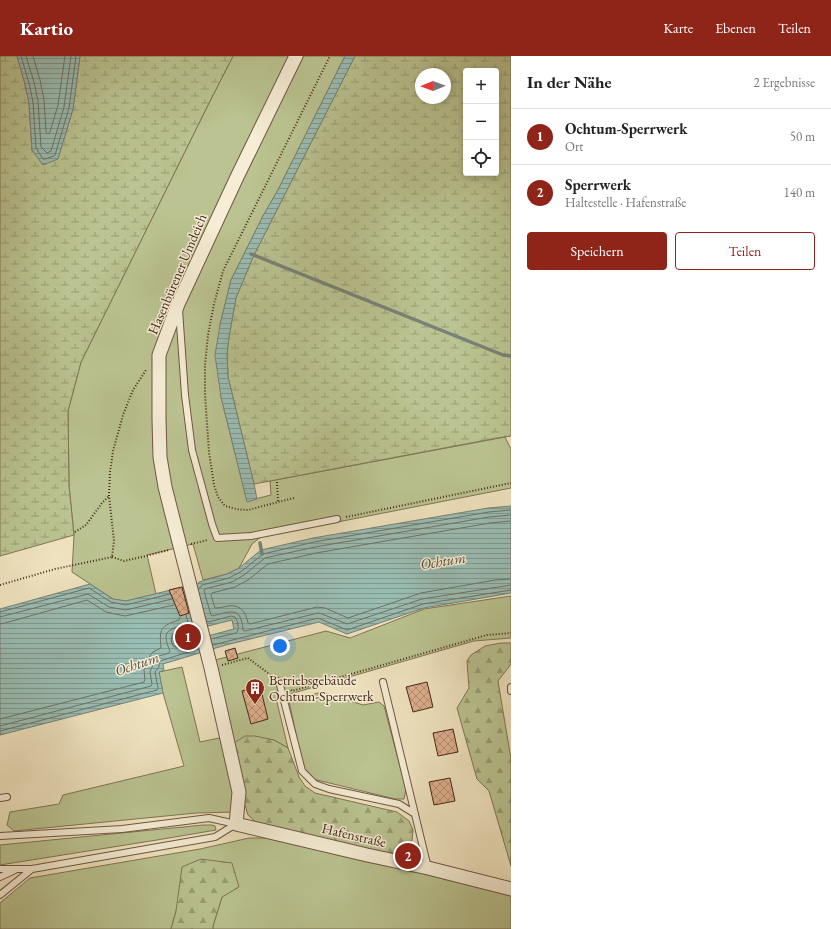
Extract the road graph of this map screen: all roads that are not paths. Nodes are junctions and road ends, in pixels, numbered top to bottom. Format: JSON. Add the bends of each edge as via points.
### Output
{"nodes":[{"id":1,"x":296,"y":56,"type":"edge"},
{"id":2,"x":178,"y":304,"type":"junction"},
{"id":3,"x":337,"y":519,"type":"road end"},
{"id":4,"x":278,"y":681,"type":"road end"},
{"id":5,"x":383,"y":682,"type":"dead end"},
{"id":6,"x":511,"y":687,"type":"edge"},
{"id":7,"x":511,"y":691,"type":"edge"},
{"id":8,"x":415,"y":814,"type":"junction"},
{"id":9,"x":236,"y":824,"type":"junction"},
{"id":10,"x":0,"y":836,"type":"edge"},
{"id":11,"x":428,"y":868,"type":"junction"},
{"id":12,"x":0,"y":869,"type":"edge"},
{"id":13,"x":16,"y":869,"type":"junction"},
{"id":14,"x":32,"y":869,"type":"junction"},
{"id":15,"x":0,"y":877,"type":"edge"},
{"id":16,"x":511,"y":889,"type":"edge"},
{"id":17,"x":0,"y":895,"type":"edge"}],
"edges":[{"from":1,"to":2,"type":"street","name":"Hasenbürener Umdeich"},
{"from":2,"to":3,"type":"lane","via":[[192,450],[217,538],[251,536]]},
{"from":2,"to":9,"type":"street","name":"Hasenbürener Umdeich","via":[[159,355],[160,456],[165,487],[211,668],[239,792]]},
{"from":4,"to":8,"type":"lane","via":[[302,771],[315,784],[399,804]]},
{"from":5,"to":8,"type":"lane"},
{"from":6,"to":7,"type":"lane"},
{"from":8,"to":11,"type":"lane"},
{"from":9,"to":10,"type":"lane","via":[[209,818],[122,829]]},
{"from":9,"to":11,"type":"street","name":"Hafenstraße"},
{"from":9,"to":14,"type":"lane","via":[[215,837]]},
{"from":11,"to":16,"type":"street","name":"Hafenstraße"},
{"from":12,"to":13,"type":"lane"},
{"from":13,"to":14,"type":"lane"},
{"from":13,"to":15,"type":"lane"},
{"from":14,"to":17,"type":"lane"}]}
